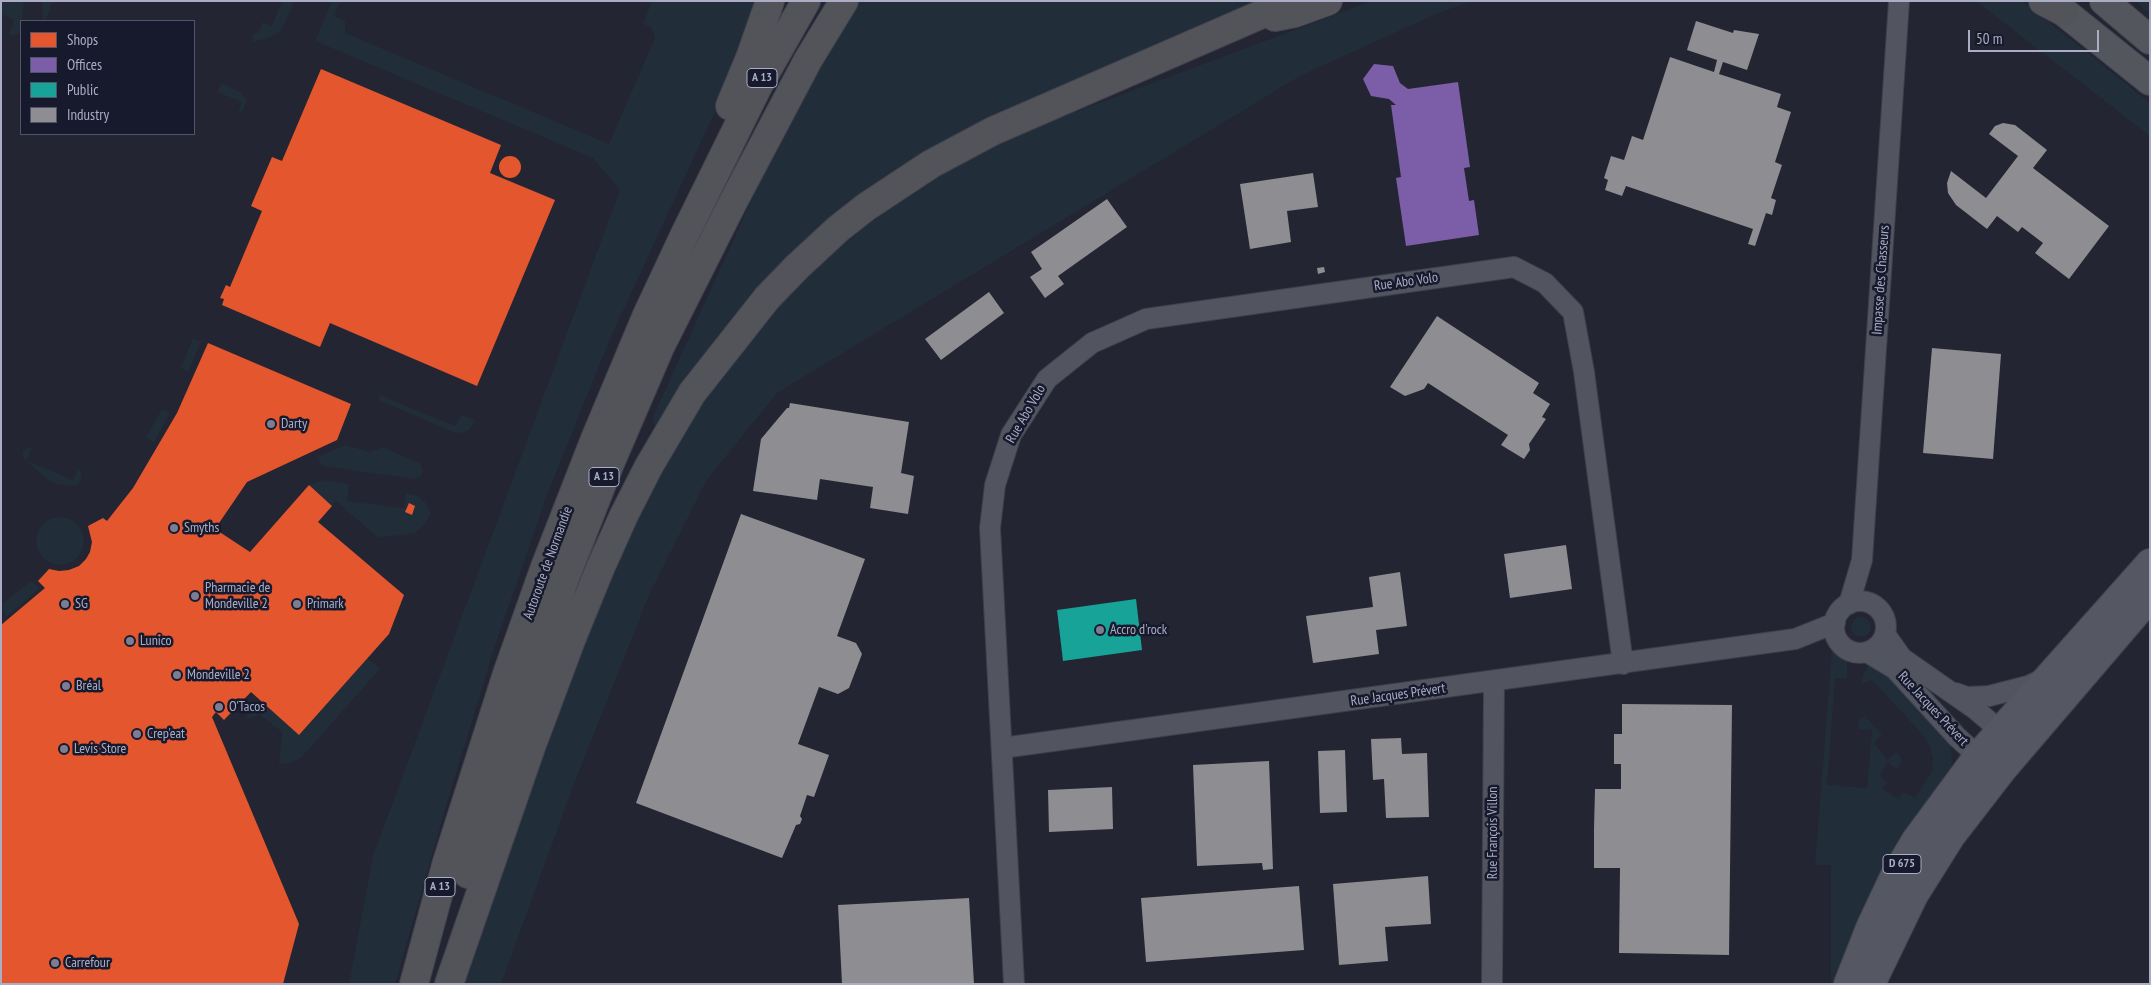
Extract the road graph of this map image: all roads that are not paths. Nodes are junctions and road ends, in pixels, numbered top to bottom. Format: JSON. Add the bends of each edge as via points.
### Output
{"nodes":[{"id":1,"x":770,"y":1,"type":"edge"},
{"id":2,"x":806,"y":1,"type":"edge"},
{"id":3,"x":844,"y":1,"type":"edge"},
{"id":4,"x":1292,"y":1,"type":"edge"},
{"id":5,"x":1328,"y":1,"type":"edge"},
{"id":6,"x":1899,"y":1,"type":"edge"},
{"id":7,"x":2104,"y":1,"type":"edge"},
{"id":8,"x":2054,"y":5,"type":"edge"},
{"id":9,"x":1244,"y":23,"type":"junction"},
{"id":10,"x":2150,"y":40,"type":"edge"},
{"id":11,"x":2150,"y":81,"type":"edge"},
{"id":12,"x":722,"y":157,"type":"junction"},
{"id":13,"x":1862,"y":560,"type":"junction"},
{"id":14,"x":2150,"y":563,"type":"edge"},
{"id":15,"x":2150,"y":597,"type":"edge"},
{"id":16,"x":1849,"y":604,"type":"junction"},
{"id":17,"x":1873,"y":605,"type":"junction"},
{"id":18,"x":1835,"y":623,"type":"junction"},
{"id":19,"x":1885,"y":634,"type":"junction"},
{"id":20,"x":1795,"y":639,"type":"junction"},
{"id":21,"x":1842,"y":646,"type":"junction"},
{"id":22,"x":1867,"y":652,"type":"junction"},
{"id":23,"x":1623,"y":664,"type":"junction"},
{"id":24,"x":2047,"y":677,"type":"junction"},
{"id":25,"x":1494,"y":682,"type":"junction"},
{"id":26,"x":1946,"y":689,"type":"junction"},
{"id":27,"x":1002,"y":748,"type":"junction"},
{"id":28,"x":2000,"y":748,"type":"junction"},
{"id":29,"x":414,"y":984,"type":"edge"},
{"id":30,"x":439,"y":984,"type":"edge"},
{"id":31,"x":448,"y":984,"type":"edge"},
{"id":32,"x":1014,"y":984,"type":"edge"},
{"id":33,"x":1492,"y":984,"type":"edge"},
{"id":34,"x":1848,"y":984,"type":"edge"},
{"id":35,"x":1871,"y":984,"type":"edge"}],
"edges":[{"from":1,"to":12,"type":"highway","via":[[725,118]]},
{"from":2,"to":12,"type":"highway","number":"A 13"},
{"from":3,"to":30,"type":"highway","number":"A 13","via":[[808,60],[732,204],[660,347],[611,461],[522,698],[483,819]]},
{"from":4,"to":9,"type":"highway"},
{"from":5,"to":9,"type":"highway","via":[[1295,14]]},
{"from":6,"to":13,"type":"street","name":"Impasse des Chasseurs"},
{"from":7,"to":10,"type":"highway"},
{"from":8,"to":11,"type":"highway"},
{"from":9,"to":31,"type":"highway","via":[[993,131],[924,168],[838,229],[796,267],[753,314],[702,379],[672,424],[602,562],[531,747]]},
{"from":12,"to":29,"type":"highway","name":"Autoroute de Normandie","number":"A 13","via":[[647,315],[545,566],[469,790]]},
{"from":13,"to":16,"type":"street","name":"Impasse des Chasseurs"},
{"from":13,"to":17,"type":"street","name":"Impasse des Chasseurs"},
{"from":14,"to":24,"type":"main road","number":"D 675"},
{"from":15,"to":28,"type":"main road","number":"D 675"},
{"from":16,"to":17,"type":"street"},
{"from":16,"to":18,"type":"street"},
{"from":17,"to":19,"type":"street","name":"Rue Jacques Prévert","via":[[1884,617]]},
{"from":18,"to":20,"type":"street","name":"Rue Jacques Prévert"},
{"from":18,"to":21,"type":"street","via":[[1837,639]]},
{"from":19,"to":22,"type":"street","via":[[1875,649]]},
{"from":19,"to":26,"type":"street","name":"Rue Jacques Prévert","via":[[1902,658]]},
{"from":20,"to":21,"type":"street","name":"Rue Jacques Prévert"},
{"from":20,"to":23,"type":"street","name":"Rue Jacques Prévert"},
{"from":21,"to":22,"type":"street","name":"Rue Jacques Prévert","via":[[1858,653]]},
{"from":22,"to":28,"type":"street","name":"Rue Jacques Prévert","via":[[1895,669],[1956,737]]},
{"from":23,"to":25,"type":"street","name":"Rue Jacques Prévert"},
{"from":23,"to":27,"type":"street","name":"Rue Abo Volo","via":[[1573,312],[1545,283],[1514,266],[1146,319],[1092,343],[1047,378],[1011,435],[995,485],[990,528]]},
{"from":24,"to":26,"type":"street","name":"Rue Jacques Prévert","via":[[2028,686],[1989,696],[1967,697]]},
{"from":24,"to":28,"type":"main road","number":"D 675"},
{"from":25,"to":27,"type":"street","name":"Rue Jacques Prévert"},
{"from":25,"to":33,"type":"street","name":"Rue François Villon"},
{"from":26,"to":28,"type":"street","name":"Rue Jacques Prévert","via":[[1975,709]]},
{"from":27,"to":32,"type":"street","name":"Rue Abo Volo"},
{"from":28,"to":34,"type":"main road","number":"D 675","via":[[1916,840],[1894,877]]},
{"from":28,"to":35,"type":"main road","number":"D 675","via":[[1991,784],[1951,836],[1914,895]]}]}
